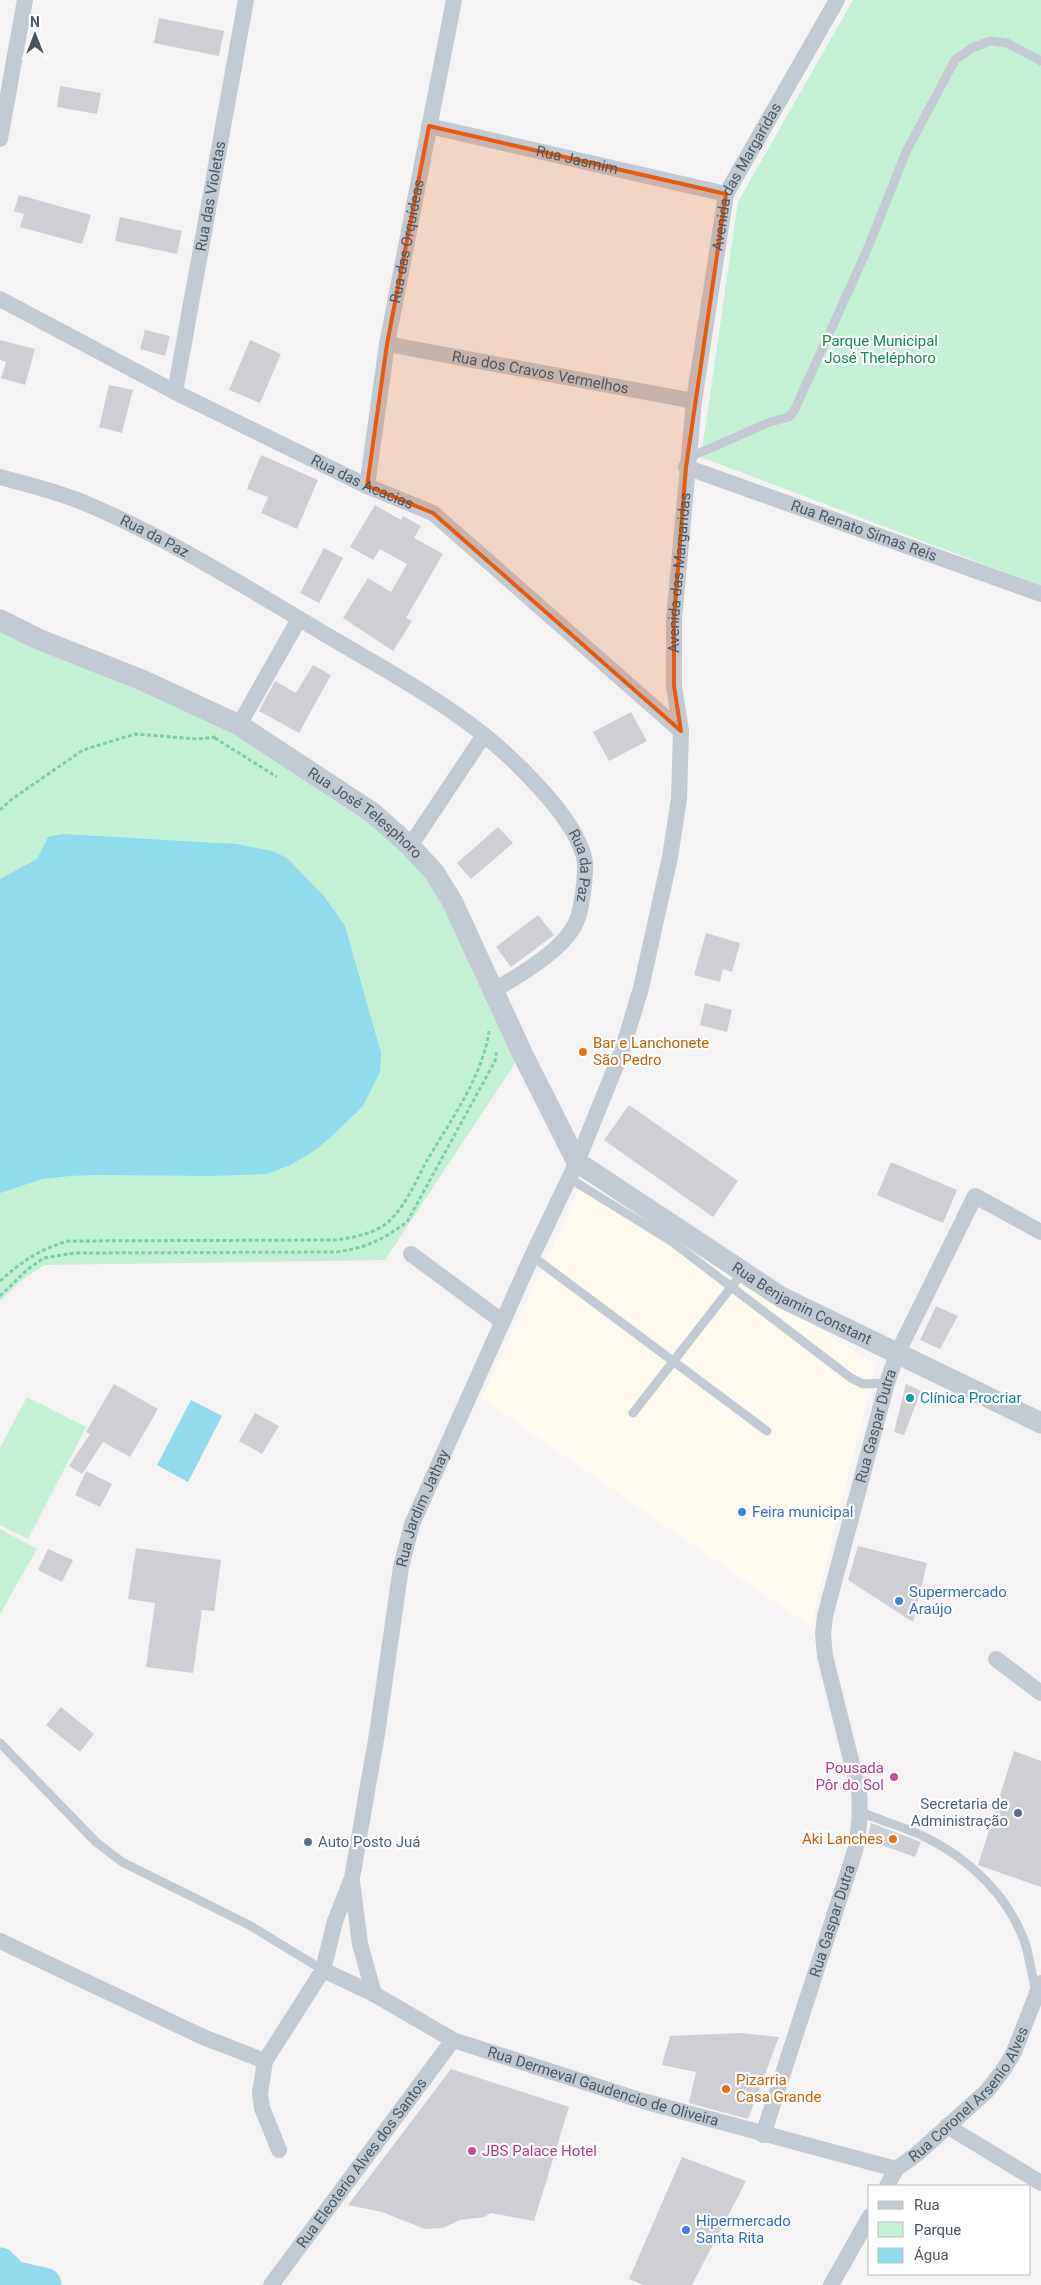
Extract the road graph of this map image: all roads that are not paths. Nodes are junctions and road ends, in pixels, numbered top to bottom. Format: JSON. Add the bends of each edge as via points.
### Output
{"nodes":[{"id":1,"x":26,"y":0,"type":"edge"},
{"id":2,"x":246,"y":0,"type":"edge"},
{"id":3,"x":454,"y":0,"type":"edge"},
{"id":4,"x":833,"y":1,"type":"edge"},
{"id":5,"x":1041,"y":61,"type":"edge"},
{"id":6,"x":429,"y":126,"type":"junction"},
{"id":7,"x":0,"y":139,"type":"edge"},
{"id":8,"x":726,"y":194,"type":"junction"},
{"id":9,"x":0,"y":299,"type":"edge"},
{"id":10,"x":387,"y":344,"type":"junction"},
{"id":11,"x":175,"y":392,"type":"junction"},
{"id":12,"x":694,"y":402,"type":"junction"},
{"id":13,"x":687,"y":463,"type":"junction"},
{"id":14,"x":0,"y":477,"type":"edge"},
{"id":15,"x":367,"y":486,"type":"junction"},
{"id":16,"x":1041,"y":594,"type":"edge"},
{"id":17,"x":299,"y":618,"type":"junction"},
{"id":18,"x":0,"y":620,"type":"edge"},
{"id":19,"x":231,"y":731,"type":"junction"},
{"id":20,"x":681,"y":731,"type":"junction"},
{"id":21,"x":484,"y":735,"type":"junction"},
{"id":22,"x":410,"y":846,"type":"junction"},
{"id":23,"x":494,"y":990,"type":"junction"},
{"id":24,"x":573,"y":1170,"type":"junction"},
{"id":25,"x":1041,"y":1232,"type":"edge"},
{"id":26,"x":411,"y":1254,"type":"dead end"},
{"id":27,"x":532,"y":1256,"type":"junction"},
{"id":28,"x":737,"y":1279,"type":"junction"},
{"id":29,"x":502,"y":1322,"type":"junction"},
{"id":30,"x":896,"y":1354,"type":"junction"},
{"id":31,"x":673,"y":1362,"type":"junction"},
{"id":32,"x":887,"y":1383,"type":"junction"},
{"id":33,"x":633,"y":1413,"type":"dead end"},
{"id":34,"x":1041,"y":1423,"type":"edge"},
{"id":35,"x":767,"y":1431,"type":"dead end"},
{"id":36,"x":996,"y":1659,"type":"dead end"},
{"id":37,"x":1041,"y":1693,"type":"edge"},
{"id":38,"x":0,"y":1742,"type":"edge"},
{"id":39,"x":861,"y":1812,"type":"junction"},
{"id":40,"x":352,"y":1878,"type":"junction"},
{"id":41,"x":0,"y":1941,"type":"edge"},
{"id":42,"x":323,"y":1970,"type":"junction"},
{"id":43,"x":1039,"y":1989,"type":"edge"},
{"id":44,"x":374,"y":1994,"type":"junction"},
{"id":45,"x":453,"y":2040,"type":"junction"},
{"id":46,"x":265,"y":2061,"type":"junction"},
{"id":47,"x":947,"y":2126,"type":"junction"},
{"id":48,"x":763,"y":2135,"type":"junction"},
{"id":49,"x":279,"y":2150,"type":"dead end"},
{"id":50,"x":896,"y":2169,"type":"junction"},
{"id":51,"x":1041,"y":2183,"type":"edge"},
{"id":52,"x":887,"y":2185,"type":"edge"},
{"id":53,"x":868,"y":2220,"type":"edge"},
{"id":54,"x":271,"y":2285,"type":"edge"},
{"id":55,"x":831,"y":2285,"type":"edge"}],
"edges":[{"from":1,"to":7,"type":"street"},
{"from":2,"to":11,"type":"street","name":"Rua das Violetas"},
{"from":3,"to":6,"type":"street","name":"Rua das Orquídeas"},
{"from":4,"to":8,"type":"street","name":"Avenida das Margaridas"},
{"from":5,"to":13,"type":"lane","via":[[1007,43],[990,41],[955,60],[906,152],[867,250],[794,411],[789,417],[770,422]]},
{"from":6,"to":8,"type":"street","name":"Rua Jasmim"},
{"from":6,"to":10,"type":"street","name":"Rua das Orquídeas"},
{"from":8,"to":12,"type":"street","name":"Avenida das Margaridas"},
{"from":9,"to":11,"type":"street","name":"Rua das Acacias"},
{"from":10,"to":12,"type":"street","name":"Rua dos Cravos Vermelhos"},
{"from":10,"to":15,"type":"street","name":"Rua das Orquídeas"},
{"from":11,"to":15,"type":"street","name":"Rua das Acacias"},
{"from":12,"to":13,"type":"street","name":"Avenida das Margaridas"},
{"from":13,"to":16,"type":"street","name":"Rua Renato Simas Reis"},
{"from":13,"to":20,"type":"street","name":"Avenida das Margaridas","via":[[674,619],[674,686]]},
{"from":14,"to":17,"type":"street","name":"Rua da Paz","via":[[77,500],[133,526]]},
{"from":15,"to":20,"type":"street","name":"Rua das Acacias","via":[[433,513]]},
{"from":17,"to":19,"type":"street"},
{"from":17,"to":21,"type":"street","name":"Rua da Paz","via":[[432,699]]},
{"from":18,"to":19,"type":"street","name":"Rua José Telesphoro","via":[[38,639],[142,680]]},
{"from":19,"to":22,"type":"street","name":"Rua José Telesphoro","via":[[373,813]]},
{"from":20,"to":24,"type":"street","name":"Avenida das Margaridas","via":[[680,799],[641,988],[622,1051]]},
{"from":21,"to":22,"type":"street"},
{"from":21,"to":23,"type":"street","name":"Rua da Paz","via":[[530,777],[561,813],[578,843],[585,864],[582,900],[571,932],[561,944],[520,975]]},
{"from":22,"to":23,"type":"street","name":"Rua José Telesphoro","via":[[434,872],[452,900]]},
{"from":23,"to":24,"type":"street","name":"Rua José Telesphoro","via":[[550,1111]]},
{"from":24,"to":27,"type":"street","name":"Rua Jardim Jathay"},
{"from":24,"to":28,"type":"street","name":"Rua Benjamin Constant"},
{"from":25,"to":30,"type":"street","name":"Rua Gaspar Dutra","via":[[975,1196]]},
{"from":26,"to":29,"type":"street"},
{"from":27,"to":29,"type":"street","name":"Rua Jardim Jathay"},
{"from":27,"to":31,"type":"lane"},
{"from":28,"to":30,"type":"street","name":"Rua Benjamin Constant"},
{"from":28,"to":31,"type":"lane"},
{"from":28,"to":32,"type":"lane","via":[[851,1378],[863,1384]]},
{"from":29,"to":40,"type":"street","name":"Rua Jardim Jathay","via":[[412,1524],[401,1567]]},
{"from":30,"to":32,"type":"street","name":"Rua Gaspar Dutra"},
{"from":30,"to":34,"type":"street","name":"Rua Benjamin Constant"},
{"from":31,"to":33,"type":"lane"},
{"from":31,"to":35,"type":"lane"},
{"from":32,"to":39,"type":"street","name":"Rua Gaspar Dutra","via":[[825,1616],[823,1634],[825,1656],[859,1792]]},
{"from":36,"to":37,"type":"street"},
{"from":38,"to":42,"type":"lane","via":[[96,1842],[122,1862],[249,1925]]},
{"from":39,"to":43,"type":"lane","via":[[923,1836],[976,1870],[1015,1922]]},
{"from":39,"to":48,"type":"street","name":"Rua Gaspar Dutra","via":[[855,1851]]},
{"from":40,"to":42,"type":"street","name":"Rua Jardim Jathay","via":[[335,1921]]},
{"from":40,"to":44,"type":"street","name":"Rua Jardim Jathay","via":[[360,1944]]},
{"from":41,"to":46,"type":"street","via":[[203,2037]]},
{"from":42,"to":44,"type":"street","name":"Rua Dermeval Gaudencio de Oliveira"},
{"from":42,"to":46,"type":"street","name":"Rua Jardim Jathay"},
{"from":43,"to":47,"type":"street","name":"Rua Coronel Arsenio Alves","via":[[1004,2069],[987,2091]]},
{"from":44,"to":45,"type":"street","name":"Rua Dermeval Gaudencio de Oliveira"},
{"from":45,"to":48,"type":"street","name":"Rua Dermeval Gaudencio de Oliveira","via":[[642,2101]]},
{"from":45,"to":54,"type":"street","name":"Rua Eleoterio Alves dos Santos"},
{"from":46,"to":49,"type":"street","via":[[260,2093],[262,2108]]},
{"from":47,"to":50,"type":"street","name":"Rua Coronel Arsenio Alves"},
{"from":47,"to":51,"type":"street"},
{"from":48,"to":50,"type":"street","name":"Rua Dermeval Gaudencio de Oliveira"},
{"from":50,"to":52,"type":"street"},
{"from":53,"to":55,"type":"street"}]}
